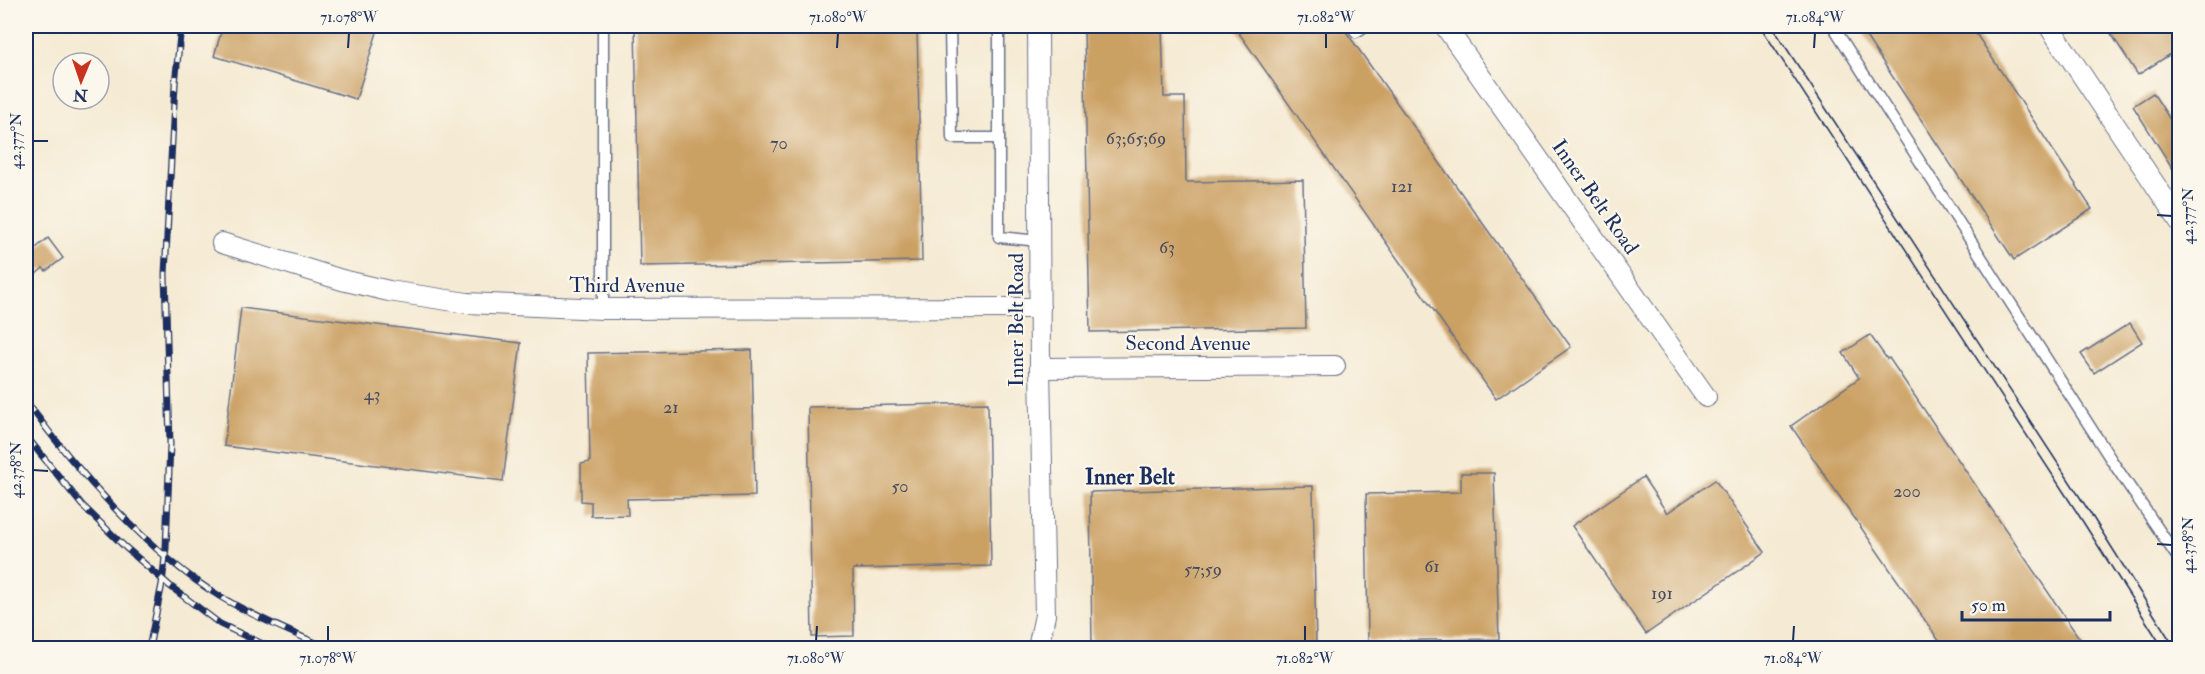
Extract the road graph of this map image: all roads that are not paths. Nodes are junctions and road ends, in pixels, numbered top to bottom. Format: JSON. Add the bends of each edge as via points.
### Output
{"nodes":[{"id":1,"x":603,"y":26,"type":"edge"},
{"id":2,"x":950,"y":26,"type":"edge"},
{"id":3,"x":999,"y":26,"type":"edge"},
{"id":4,"x":1038,"y":26,"type":"edge"},
{"id":5,"x":1352,"y":26,"type":"edge"},
{"id":6,"x":1366,"y":26,"type":"edge"},
{"id":7,"x":1445,"y":26,"type":"edge"},
{"id":8,"x":1833,"y":26,"type":"edge"},
{"id":9,"x":2049,"y":26,"type":"edge"},
{"id":10,"x":999,"y":138,"type":"junction"},
{"id":11,"x":2180,"y":222,"type":"edge"},
{"id":12,"x":1039,"y":241,"type":"junction"},
{"id":13,"x":222,"y":243,"type":"dead end"},
{"id":14,"x":1040,"y":308,"type":"junction"},
{"id":15,"x":603,"y":309,"type":"junction"},
{"id":16,"x":1335,"y":366,"type":"dead end"},
{"id":17,"x":1040,"y":368,"type":"junction"},
{"id":18,"x":1706,"y":397,"type":"dead end"},
{"id":19,"x":2180,"y":561,"type":"edge"},
{"id":20,"x":1045,"y":615,"type":"junction"},
{"id":21,"x":1038,"y":648,"type":"edge"},
{"id":22,"x":1053,"y":648,"type":"edge"}],
"edges":[{"from":1,"to":15,"type":"lane"},
{"from":2,"to":10,"type":"lane","via":[[952,138]]},
{"from":3,"to":10,"type":"lane"},
{"from":4,"to":12,"type":"street","name":"Inner Belt Road"},
{"from":5,"to":6,"type":"lane","via":[[1356,32]]},
{"from":7,"to":18,"type":"street","name":"Inner Belt Road"},
{"from":8,"to":19,"type":"lane"},
{"from":9,"to":11,"type":"street"},
{"from":10,"to":12,"type":"lane","via":[[999,237]]},
{"from":12,"to":14,"type":"street","name":"Inner Belt Road"},
{"from":13,"to":15,"type":"street","name":"Third Avenue","via":[[389,291],[467,303]]},
{"from":14,"to":15,"type":"street","name":"Third Avenue"},
{"from":14,"to":17,"type":"street","name":"Inner Belt Road"},
{"from":16,"to":17,"type":"street","name":"Second Avenue"},
{"from":17,"to":20,"type":"street","name":"Inner Belt Road"},
{"from":20,"to":21,"type":"street","name":"Inner Belt Road"},
{"from":20,"to":22,"type":"street","name":"Inner Belt Road"}]}
